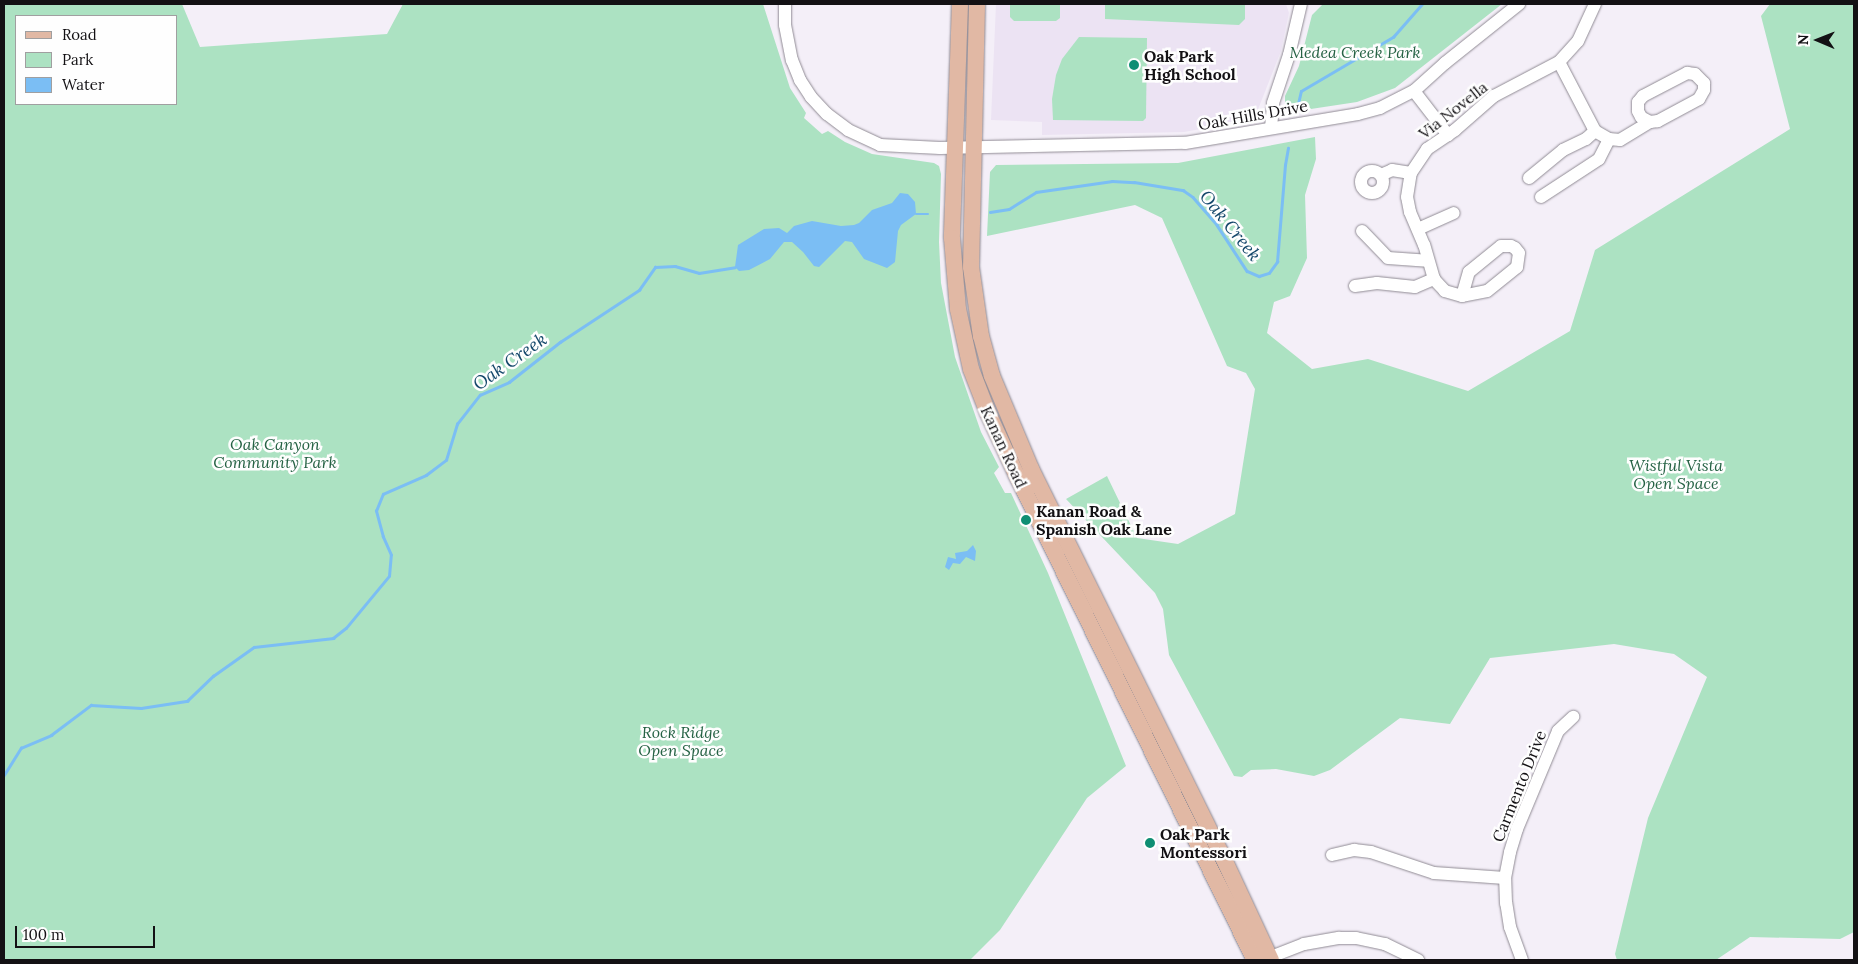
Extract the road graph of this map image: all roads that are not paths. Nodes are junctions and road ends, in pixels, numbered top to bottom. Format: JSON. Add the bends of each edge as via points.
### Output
{"nodes":[{"id":1,"x":785,"y":4,"type":"edge"},
{"id":2,"x":960,"y":4,"type":"edge"},
{"id":3,"x":977,"y":4,"type":"edge"},
{"id":4,"x":1301,"y":4,"type":"edge"},
{"id":5,"x":1519,"y":4,"type":"edge"},
{"id":6,"x":1595,"y":4,"type":"edge"},
{"id":7,"x":1559,"y":62,"type":"junction"},
{"id":8,"x":1414,"y":91,"type":"junction"},
{"id":9,"x":1650,"y":122,"type":"junction"},
{"id":10,"x":1271,"y":128,"type":"junction"},
{"id":11,"x":1595,"y":131,"type":"junction"},
{"id":12,"x":1448,"y":135,"type":"junction"},
{"id":13,"x":1609,"y":139,"type":"junction"},
{"id":14,"x":972,"y":147,"type":"junction"},
{"id":15,"x":956,"y":148,"type":"junction"},
{"id":16,"x":1410,"y":173,"type":"junction"},
{"id":17,"x":1381,"y":175,"type":"dead end"},
{"id":18,"x":1529,"y":178,"type":"dead end"},
{"id":19,"x":1541,"y":197,"type":"dead end"},
{"id":20,"x":1454,"y":213,"type":"dead end"},
{"id":21,"x":1418,"y":229,"type":"junction"},
{"id":22,"x":1362,"y":232,"type":"dead end"},
{"id":23,"x":1428,"y":261,"type":"junction"},
{"id":24,"x":1434,"y":278,"type":"junction"},
{"id":25,"x":1355,"y":286,"type":"dead end"},
{"id":26,"x":1462,"y":296,"type":"junction"},
{"id":27,"x":1573,"y":718,"type":"dead end"},
{"id":28,"x":1332,"y":855,"type":"dead end"},
{"id":29,"x":1505,"y":878,"type":"junction"},
{"id":30,"x":1265,"y":960,"type":"edge"},
{"id":31,"x":1418,"y":960,"type":"edge"},
{"id":32,"x":1522,"y":960,"type":"edge"}],
"edges":[{"from":1,"to":15,"type":"street","name":"Oak Hills Drive","via":[[785,25],[792,60],[811,97],[827,114],[848,130],[887,147]]},
{"from":2,"to":15,"type":"main road","name":"Kanan Road"},
{"from":3,"to":14,"type":"main road","name":"Kanan Road"},
{"from":4,"to":10,"type":"street","via":[[1273,102]]},
{"from":5,"to":8,"type":"street","name":"Oak Hills Drive"},
{"from":6,"to":7,"type":"street","name":"Via Novella","via":[[1578,41]]},
{"from":7,"to":11,"type":"street"},
{"from":7,"to":12,"type":"street","name":"Via Novella","via":[[1494,96]]},
{"from":8,"to":10,"type":"street","name":"Oak Hills Drive","via":[[1380,108],[1358,114]]},
{"from":8,"to":12,"type":"street"},
{"from":9,"to":9,"type":"street","via":[[1699,99],[1704,90],[1701,78],[1687,73],[1643,96],[1638,102],[1638,111]]},
{"from":9,"to":13,"type":"street","via":[[1620,140]]},
{"from":10,"to":14,"type":"street","name":"Oak Hills Drive","via":[[1184,143]]},
{"from":11,"to":13,"type":"street"},
{"from":11,"to":18,"type":"street","via":[[1563,150]]},
{"from":12,"to":16,"type":"street","name":"Via Novella","via":[[1427,149]]},
{"from":13,"to":19,"type":"street","via":[[1599,160]]},
{"from":14,"to":15,"type":"street","name":"Oak Hills Drive"},
{"from":14,"to":30,"type":"main road","name":"Kanan Road","via":[[970,238],[973,292],[981,336],[1003,404],[1031,469],[1213,835]]},
{"from":15,"to":30,"type":"main road","name":"Kanan Road","via":[[953,272],[964,339],[980,393],[1017,476]]},
{"from":16,"to":17,"type":"street","via":[[1392,170]]},
{"from":16,"to":21,"type":"street","name":"Via Novella","via":[[1407,197]]},
{"from":20,"to":21,"type":"street"},
{"from":21,"to":23,"type":"street","name":"Via Novella"},
{"from":22,"to":23,"type":"street","via":[[1388,258]]},
{"from":23,"to":24,"type":"street","name":"Via Novella"},
{"from":24,"to":25,"type":"street","via":[[1415,287],[1378,283]]},
{"from":24,"to":26,"type":"street","via":[[1445,292]]},
{"from":26,"to":26,"type":"street","via":[[1487,291],[1517,267],[1519,253],[1515,248],[1501,246],[1470,270]]},
{"from":27,"to":29,"type":"street","name":"Carmento Drive","via":[[1558,731],[1517,830]]},
{"from":28,"to":29,"type":"street","via":[[1354,850],[1371,852],[1434,873]]},
{"from":29,"to":32,"type":"street","name":"Carmento Drive","via":[[1510,927]]},
{"from":30,"to":31,"type":"street","via":[[1304,944],[1348,938],[1385,944]]}]}
